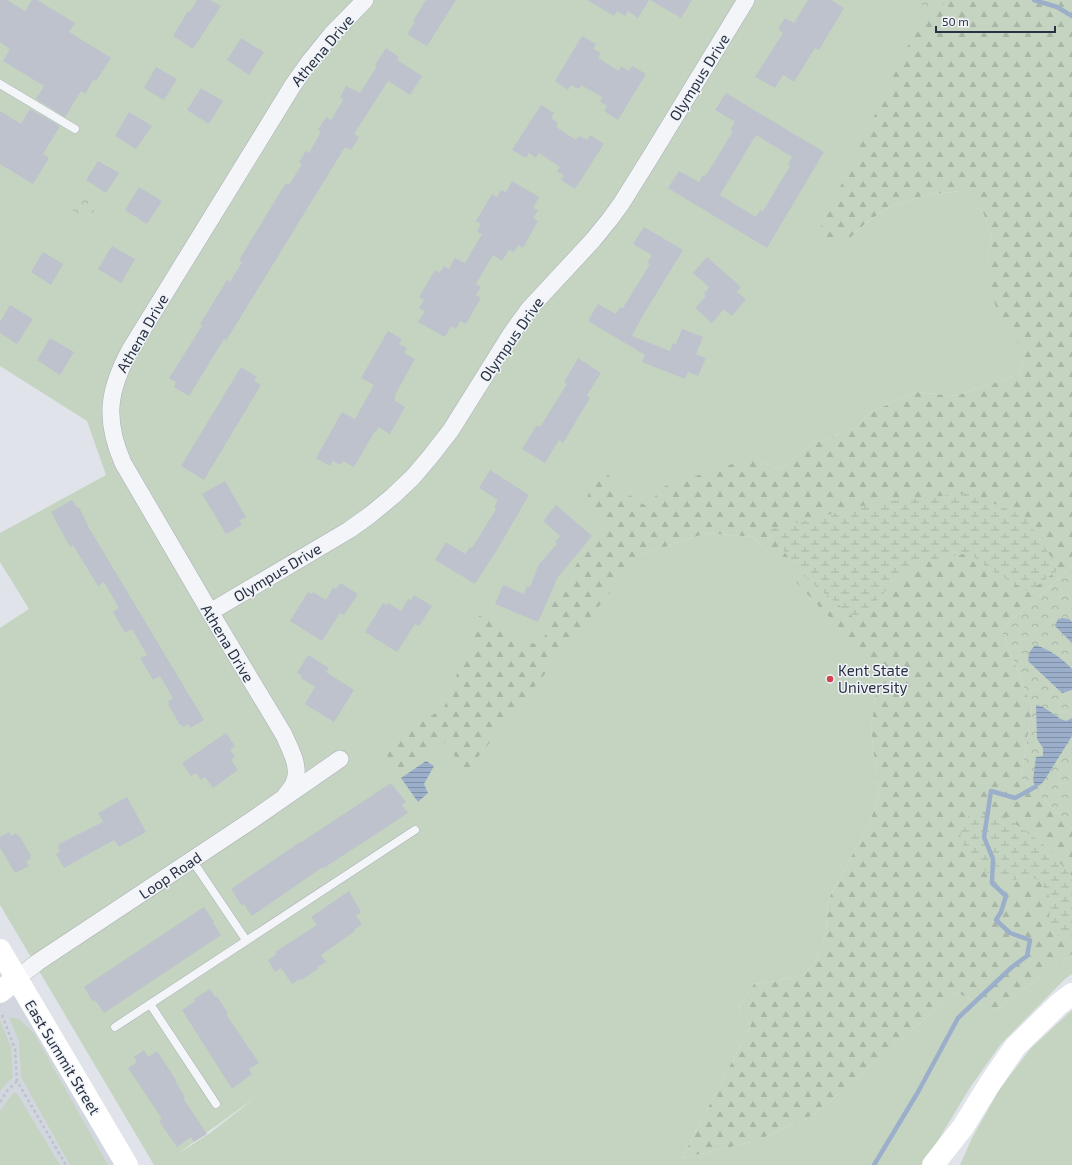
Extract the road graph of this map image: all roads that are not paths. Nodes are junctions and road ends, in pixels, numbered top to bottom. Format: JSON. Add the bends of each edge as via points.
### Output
{"nodes":[{"id":1,"x":366,"y":0,"type":"edge"},
{"id":2,"x":746,"y":0,"type":"edge"},
{"id":3,"x":0,"y":84,"type":"edge"},
{"id":4,"x":75,"y":129,"type":"dead end"},
{"id":5,"x":210,"y":612,"type":"junction"},
{"id":6,"x":340,"y":759,"type":"dead end"},
{"id":7,"x":286,"y":796,"type":"junction"},
{"id":8,"x":415,"y":830,"type":"dead end"},
{"id":9,"x":192,"y":860,"type":"junction"},
{"id":10,"x":246,"y":940,"type":"junction"},
{"id":11,"x":0,"y":950,"type":"edge"},
{"id":12,"x":8,"y":985,"type":"edge"},
{"id":13,"x":1072,"y":994,"type":"edge"},
{"id":14,"x":150,"y":1004,"type":"junction"},
{"id":15,"x":115,"y":1027,"type":"dead end"},
{"id":16,"x":216,"y":1104,"type":"dead end"},
{"id":17,"x":964,"y":1127,"type":"junction"},
{"id":18,"x":127,"y":1165,"type":"edge"},
{"id":19,"x":934,"y":1165,"type":"edge"},
{"id":20,"x":952,"y":1165,"type":"edge"}],
"edges":[{"from":1,"to":5,"type":"street","name":"Athena Drive","via":[[331,35],[293,85],[134,344],[114,386],[111,420],[123,463]]},
{"from":2,"to":5,"type":"street","name":"Olympus Drive","via":[[621,204],[593,240],[529,309],[451,430],[430,457],[393,496],[349,530]]},
{"from":3,"to":4,"type":"lane"},
{"from":5,"to":7,"type":"street","name":"Athena Drive","via":[[284,735],[291,751],[296,764],[296,775]]},
{"from":6,"to":7,"type":"street","name":"Loop Road"},
{"from":7,"to":9,"type":"street","name":"Loop Road"},
{"from":8,"to":10,"type":"lane"},
{"from":9,"to":10,"type":"lane"},
{"from":9,"to":12,"type":"street","name":"Loop Road","via":[[44,958]]},
{"from":10,"to":14,"type":"lane"},
{"from":11,"to":12,"type":"street","name":"East Summit Street"},
{"from":12,"to":18,"type":"street","name":"East Summit Street"},
{"from":13,"to":17,"type":"street","via":[[1014,1047]]},
{"from":14,"to":15,"type":"lane"},
{"from":14,"to":16,"type":"lane"},
{"from":17,"to":19,"type":"street"},
{"from":17,"to":20,"type":"street"}]}
